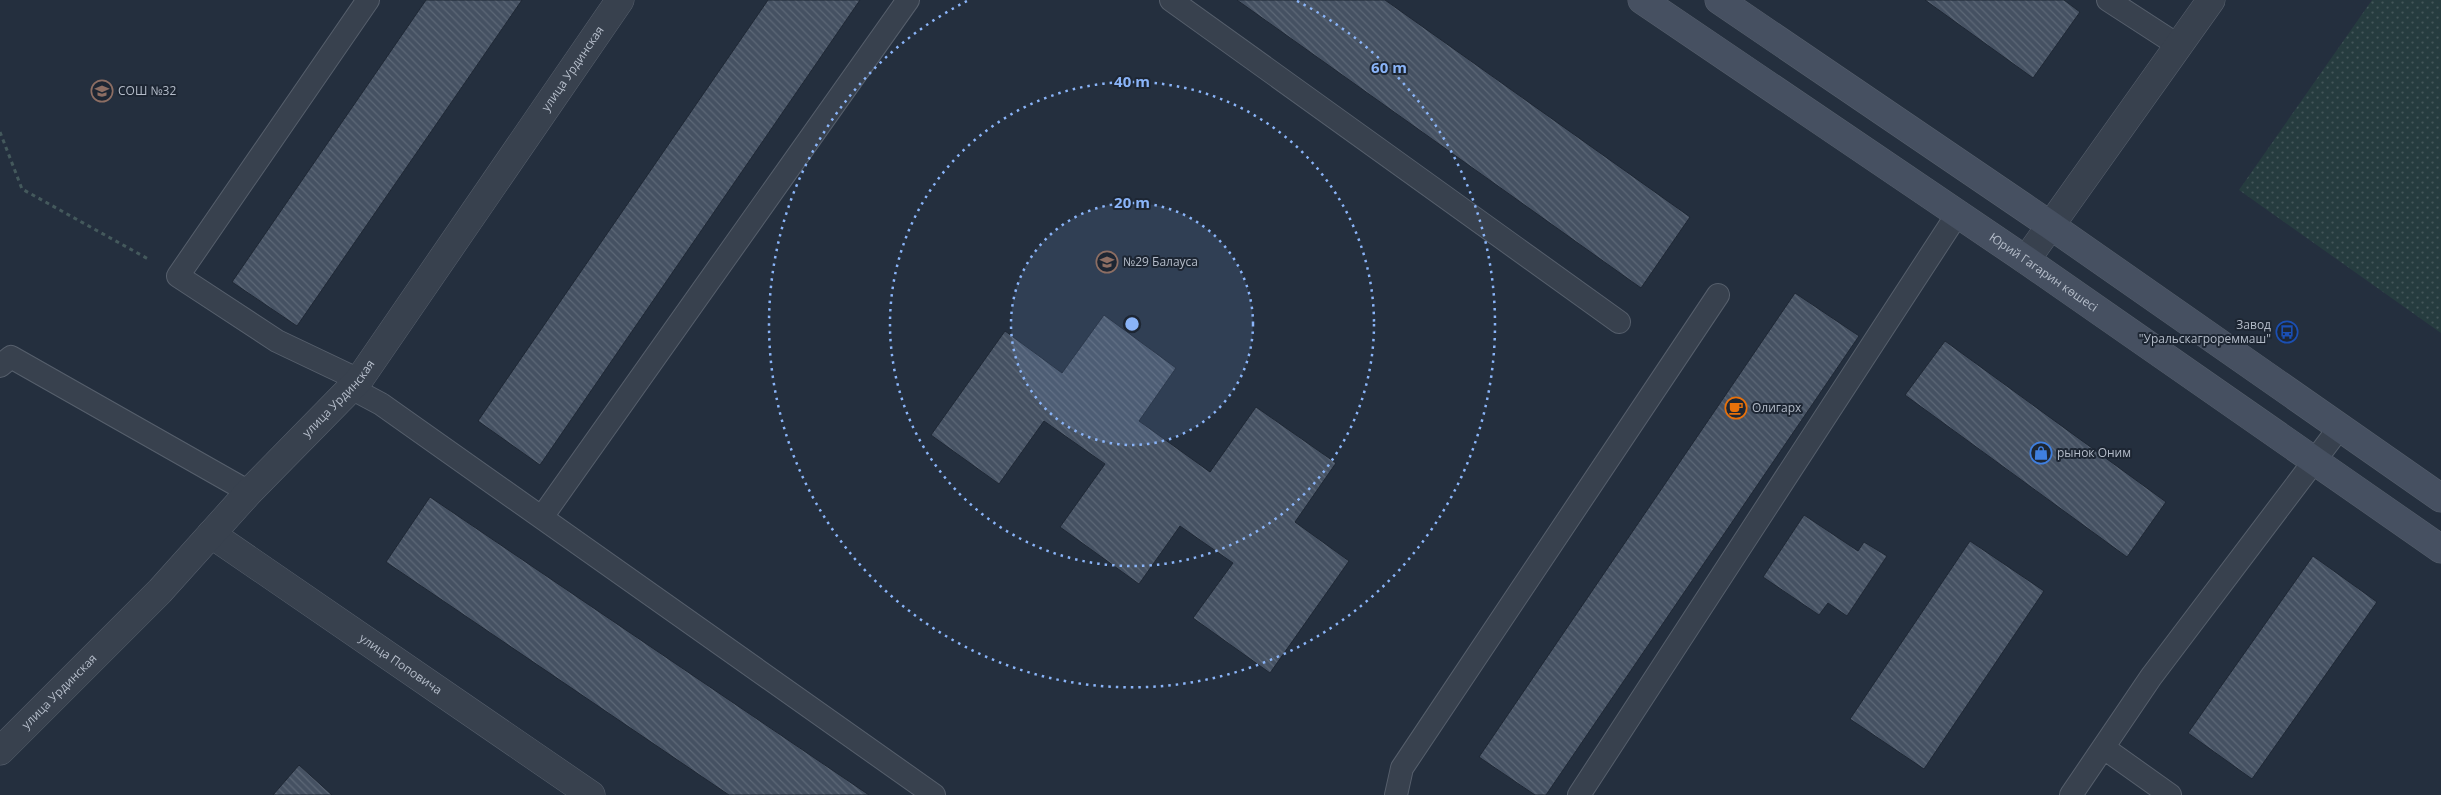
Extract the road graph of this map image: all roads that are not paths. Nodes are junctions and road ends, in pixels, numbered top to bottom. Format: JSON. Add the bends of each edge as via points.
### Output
{"nodes":[{"id":1,"x":368,"y":0,"type":"edge"},
{"id":2,"x":620,"y":0,"type":"edge"},
{"id":3,"x":908,"y":0,"type":"edge"},
{"id":4,"x":1171,"y":0,"type":"edge"},
{"id":5,"x":1642,"y":0,"type":"edge"},
{"id":6,"x":1719,"y":0,"type":"edge"},
{"id":7,"x":2108,"y":0,"type":"edge"},
{"id":8,"x":2211,"y":0,"type":"edge"},
{"id":9,"x":2178,"y":46,"type":"junction"},
{"id":10,"x":1958,"y":214,"type":"junction"},
{"id":11,"x":2050,"y":225,"type":"junction"},
{"id":12,"x":2026,"y":260,"type":"junction"},
{"id":13,"x":1718,"y":295,"type":"dead end"},
{"id":14,"x":1619,"y":322,"type":"dead end"},
{"id":15,"x":0,"y":366,"type":"edge"},
{"id":16,"x":355,"y":384,"type":"junction"},
{"id":17,"x":2340,"y":427,"type":"junction"},
{"id":18,"x":2316,"y":462,"type":"junction"},
{"id":19,"x":249,"y":492,"type":"junction"},
{"id":20,"x":2441,"y":498,"type":"edge"},
{"id":21,"x":542,"y":517,"type":"junction"},
{"id":22,"x":211,"y":534,"type":"junction"},
{"id":23,"x":2441,"y":549,"type":"edge"},
{"id":24,"x":2104,"y":748,"type":"junction"},
{"id":25,"x":0,"y":751,"type":"edge"},
{"id":26,"x":591,"y":795,"type":"edge"},
{"id":27,"x":934,"y":795,"type":"edge"},
{"id":28,"x":1396,"y":795,"type":"edge"},
{"id":29,"x":1579,"y":795,"type":"edge"},
{"id":30,"x":2071,"y":795,"type":"edge"},
{"id":31,"x":2170,"y":795,"type":"edge"}],
"edges":[{"from":1,"to":16,"type":"lane","via":[[178,276],[277,341]]},
{"from":2,"to":16,"type":"street","name":"улица Урдинская"},
{"from":3,"to":21,"type":"lane"},
{"from":4,"to":14,"type":"lane"},
{"from":5,"to":10,"type":"main road","name":"Юрий Гагарин көшесі"},
{"from":6,"to":11,"type":"main road"},
{"from":7,"to":9,"type":"lane"},
{"from":8,"to":9,"type":"street"},
{"from":9,"to":11,"type":"street"},
{"from":10,"to":12,"type":"main road","name":"Юрий Гагарин көшесі"},
{"from":10,"to":29,"type":"lane"},
{"from":11,"to":12,"type":"street"},
{"from":11,"to":17,"type":"main road"},
{"from":12,"to":18,"type":"main road","name":"Юрий Гагарин көшесі"},
{"from":13,"to":28,"type":"lane","via":[[1402,768]]},
{"from":15,"to":19,"type":"lane","via":[[11,357]]},
{"from":16,"to":19,"type":"street","name":"улица Урдинская"},
{"from":16,"to":21,"type":"lane"},
{"from":17,"to":18,"type":"lane"},
{"from":17,"to":20,"type":"main road"},
{"from":18,"to":23,"type":"main road","name":"Юрий Гагарин көшесі"},
{"from":18,"to":24,"type":"lane","via":[[2151,677]]},
{"from":19,"to":22,"type":"street","name":"улица Урдинская"},
{"from":21,"to":27,"type":"lane"},
{"from":22,"to":25,"type":"street","name":"улица Урдинская","via":[[160,591]]},
{"from":22,"to":26,"type":"street","name":"улица Поповича"},
{"from":24,"to":30,"type":"lane"},
{"from":24,"to":31,"type":"lane"}]}
